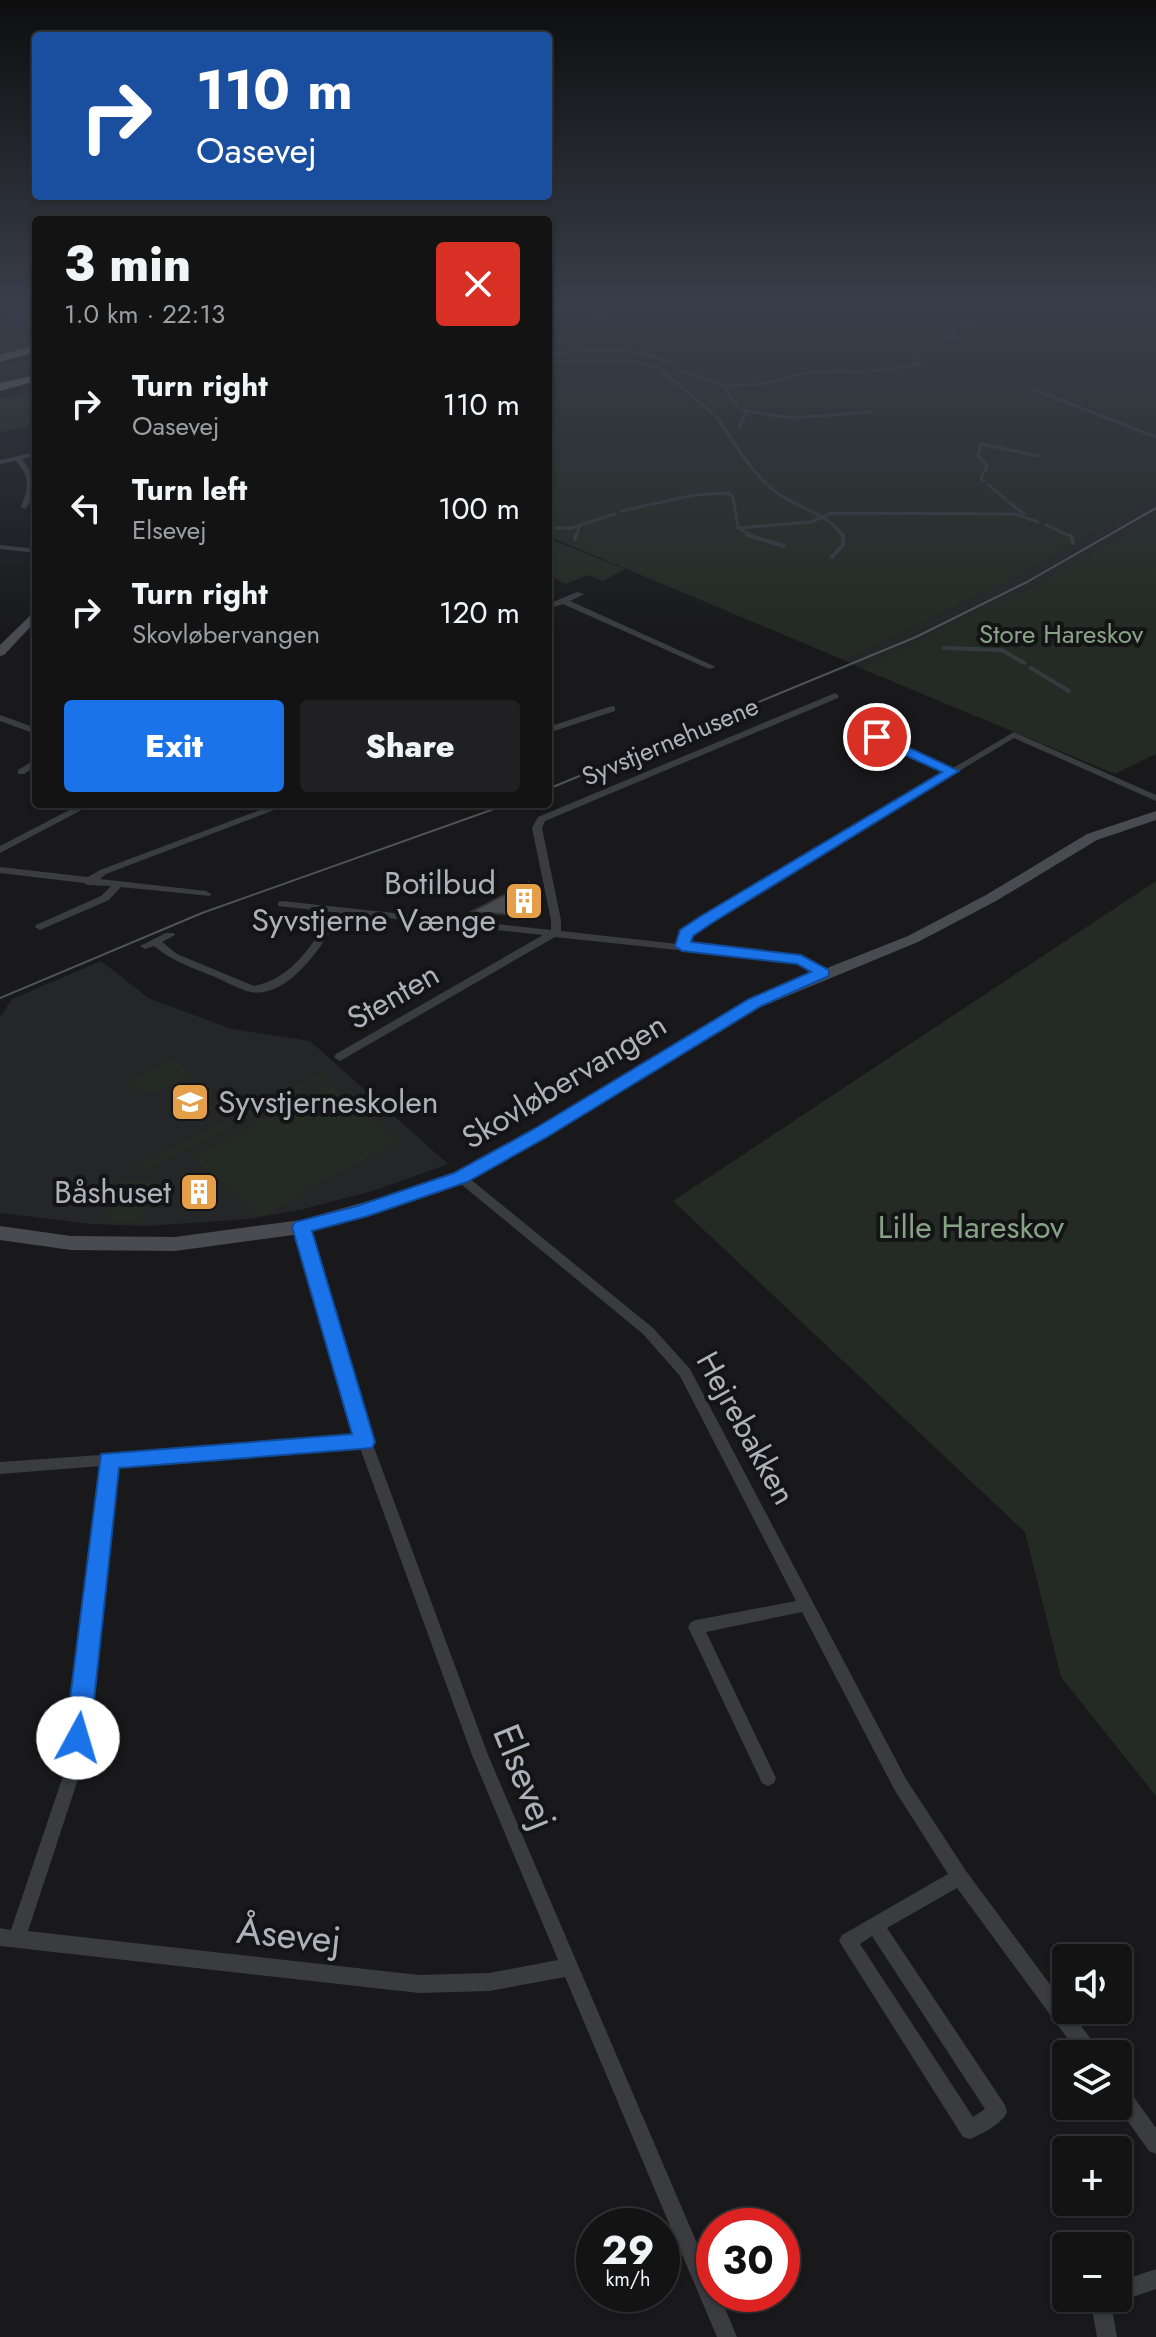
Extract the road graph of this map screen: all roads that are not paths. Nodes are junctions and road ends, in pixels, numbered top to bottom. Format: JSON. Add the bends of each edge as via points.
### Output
{"nodes":[{"id":1,"x":32,"y":455,"type":"edge"},
{"id":2,"x":17,"y":458,"type":"junction"},
{"id":3,"x":0,"y":462,"type":"edge"},
{"id":4,"x":25,"y":507,"type":"dead end"},
{"id":5,"x":0,"y":547,"type":"edge"},
{"id":6,"x":32,"y":551,"type":"edge"},
{"id":7,"x":580,"y":594,"type":"dead end"},
{"id":8,"x":563,"y":601,"type":"junction"},
{"id":9,"x":32,"y":604,"type":"edge"},
{"id":10,"x":552,"y":605,"type":"edge"},
{"id":11,"x":32,"y":618,"type":"edge"},
{"id":12,"x":0,"y":635,"type":"edge"},
{"id":13,"x":0,"y":652,"type":"edge"},
{"id":14,"x":712,"y":667,"type":"dead end"},
{"id":15,"x":835,"y":696,"type":"dead end"},
{"id":16,"x":612,"y":709,"type":"dead end"},
{"id":17,"x":32,"y":718,"type":"edge"},
{"id":18,"x":3,"y":721,"type":"edge"},
{"id":19,"x":22,"y":726,"type":"junction"},
{"id":20,"x":552,"y":729,"type":"edge"},
{"id":21,"x":32,"y":730,"type":"edge"},
{"id":22,"x":877,"y":737,"type":"dead end"},
{"id":23,"x":32,"y":765,"type":"edge"},
{"id":24,"x":952,"y":771,"type":"junction"},
{"id":25,"x":21,"y":772,"type":"dead end"},
{"id":26,"x":1156,"y":798,"type":"edge"},
{"id":27,"x":80,"y":808,"type":"edge"},
{"id":28,"x":274,"y":808,"type":"edge"},
{"id":29,"x":1156,"y":815,"type":"edge"},
{"id":30,"x":0,"y":850,"type":"edge"},
{"id":31,"x":0,"y":870,"type":"edge"},
{"id":32,"x":88,"y":882,"type":"junction"},
{"id":33,"x":118,"y":885,"type":"junction"},
{"id":34,"x":206,"y":894,"type":"dead end"},
{"id":35,"x":282,"y":904,"type":"dead end"},
{"id":36,"x":339,"y":909,"type":"junction"},
{"id":37,"x":40,"y":927,"type":"dead end"},
{"id":38,"x":556,"y":932,"type":"junction"},
{"id":39,"x":170,"y":935,"type":"dead end"},
{"id":40,"x":682,"y":946,"type":"junction"},
{"id":41,"x":823,"y":973,"type":"junction"},
{"id":42,"x":340,"y":1057,"type":"dead end"},
{"id":43,"x":460,"y":1177,"type":"junction"},
{"id":44,"x":301,"y":1227,"type":"junction"},
{"id":45,"x":3,"y":1232,"type":"edge"},
{"id":46,"x":365,"y":1442,"type":"junction"},
{"id":47,"x":109,"y":1460,"type":"junction"},
{"id":48,"x":0,"y":1468,"type":"edge"},
{"id":49,"x":807,"y":1605,"type":"junction"},
{"id":50,"x":768,"y":1778,"type":"dead end"},
{"id":51,"x":960,"y":1877,"type":"junction"},
{"id":52,"x":875,"y":1925,"type":"junction"},
{"id":53,"x":8,"y":1938,"type":"edge"},
{"id":54,"x":569,"y":1967,"type":"junction"},
{"id":55,"x":1080,"y":2040,"type":"edge"},
{"id":56,"x":1132,"y":2111,"type":"edge"},
{"id":57,"x":1156,"y":2144,"type":"edge"},
{"id":58,"x":1156,"y":2279,"type":"edge"},
{"id":59,"x":1132,"y":2287,"type":"edge"},
{"id":60,"x":1103,"y":2312,"type":"edge"},
{"id":61,"x":727,"y":2337,"type":"edge"},
{"id":62,"x":1107,"y":2337,"type":"edge"}],
"edges":[{"from":1,"to":2,"type":"street"},
{"from":2,"to":3,"type":"street"},
{"from":2,"to":4,"type":"street","via":[[32,480]]},
{"from":5,"to":6,"type":"street"},
{"from":7,"to":8,"type":"street"},
{"from":8,"to":10,"type":"street"},
{"from":8,"to":14,"type":"street"},
{"from":9,"to":12,"type":"street"},
{"from":11,"to":13,"type":"street"},
{"from":15,"to":38,"type":"street","name":"Syvstjernehusene","via":[[541,819],[537,828]]},
{"from":16,"to":20,"type":"street"},
{"from":17,"to":19,"type":"street"},
{"from":18,"to":19,"type":"street"},
{"from":19,"to":21,"type":"street"},
{"from":22,"to":24,"type":"street"},
{"from":23,"to":25,"type":"street"},
{"from":24,"to":26,"type":"street","via":[[1014,735]]},
{"from":24,"to":40,"type":"street","via":[[706,919],[686,933]]},
{"from":27,"to":30,"type":"street"},
{"from":28,"to":32,"type":"street"},
{"from":29,"to":41,"type":"street","name":"Skovløbervangen","via":[[1092,837],[913,939]]},
{"from":31,"to":32,"type":"street"},
{"from":32,"to":33,"type":"street"},
{"from":33,"to":34,"type":"street"},
{"from":33,"to":37,"type":"street","via":[[105,898]]},
{"from":35,"to":36,"type":"street"},
{"from":36,"to":38,"type":"street"},
{"from":36,"to":39,"type":"street","via":[[316,947],[266,989],[253,989],[150,944]]},
{"from":38,"to":40,"type":"street"},
{"from":38,"to":42,"type":"street","name":"Stenten"},
{"from":40,"to":41,"type":"street","via":[[801,960]]},
{"from":41,"to":43,"type":"street","name":"Skovløbervangen","via":[[755,1003]]},
{"from":43,"to":44,"type":"street","name":"Skovløbervangen"},
{"from":43,"to":49,"type":"street","name":"Hejrebakken","via":[[648,1331],[685,1373]]},
{"from":44,"to":45,"type":"street","name":"Skovløbervangen","via":[[126,1245]]},
{"from":44,"to":46,"type":"street","name":"Elsevej"},
{"from":46,"to":47,"type":"street"},
{"from":46,"to":54,"type":"street","name":"Elsevej","via":[[480,1755]]},
{"from":47,"to":48,"type":"street"},
{"from":47,"to":53,"type":"street","via":[[75,1764]]},
{"from":49,"to":50,"type":"street","via":[[696,1627]]},
{"from":49,"to":51,"type":"street","name":"Hejrebakken","via":[[900,1784]]},
{"from":51,"to":52,"type":"street"},
{"from":51,"to":55,"type":"street","name":"Hejrebakken"},
{"from":52,"to":52,"type":"street","via":[[998,2112],[970,2130],[848,1941]]},
{"from":53,"to":54,"type":"street","name":"Åsevej","via":[[419,1984],[489,1982]]},
{"from":54,"to":61,"type":"street","name":"Elsevej"},
{"from":56,"to":57,"type":"street"},
{"from":58,"to":59,"type":"street"},
{"from":60,"to":62,"type":"street"}]}
